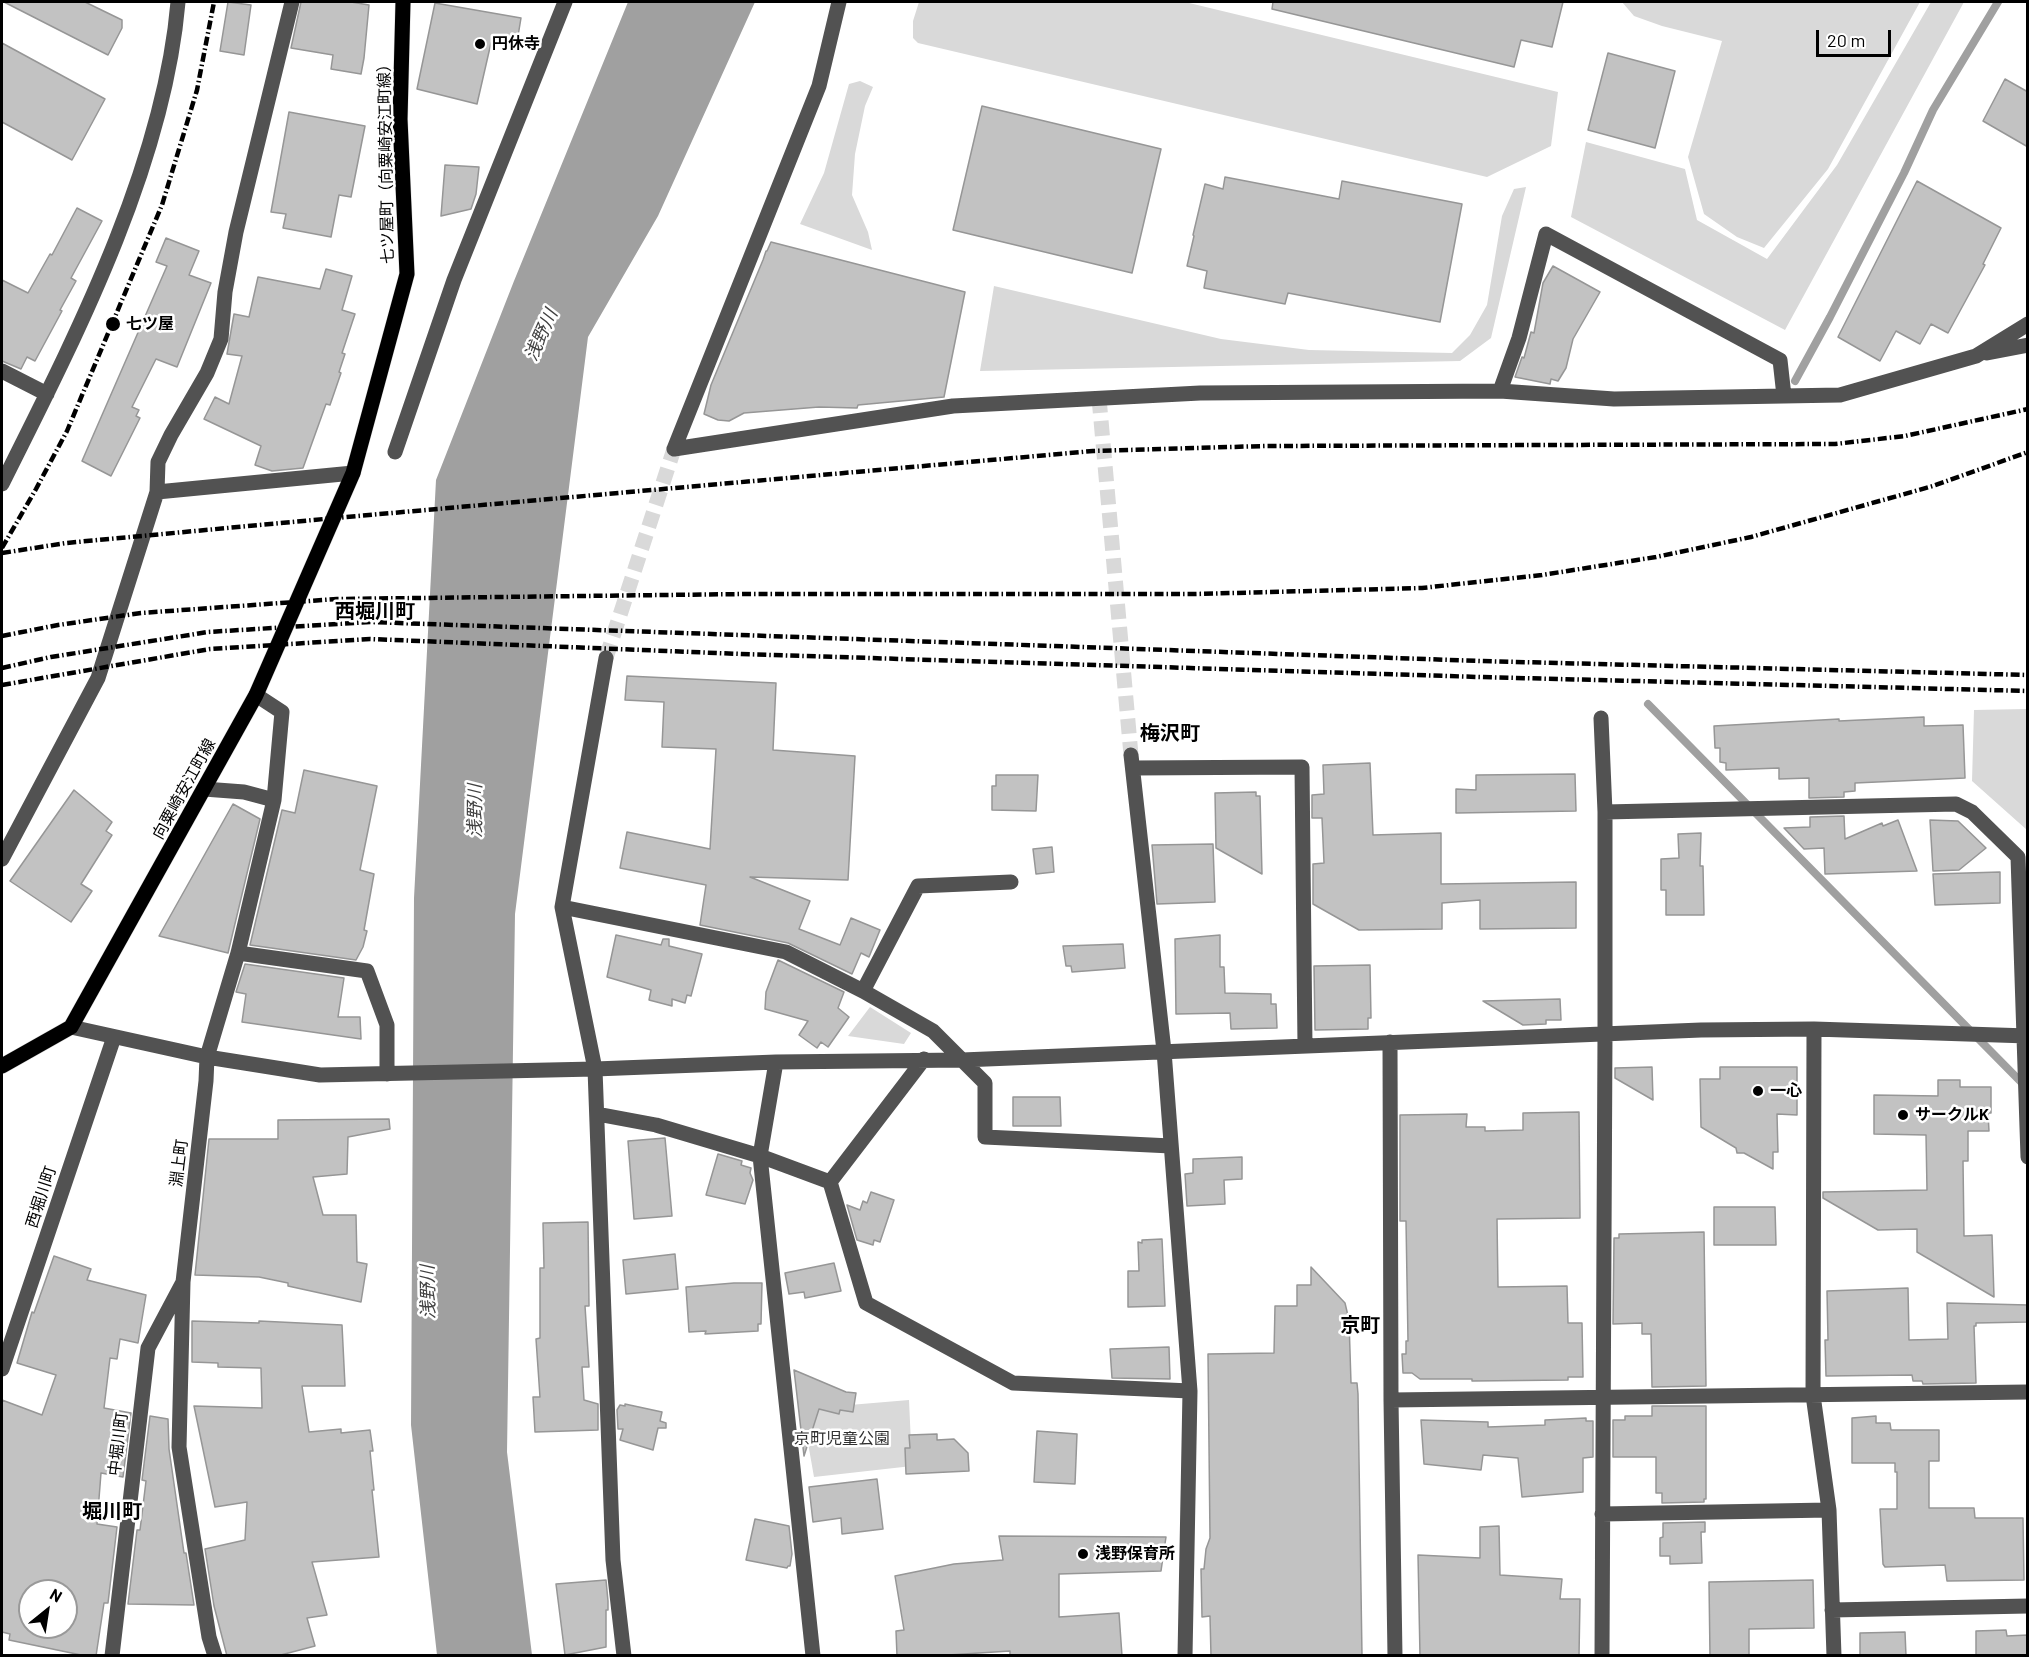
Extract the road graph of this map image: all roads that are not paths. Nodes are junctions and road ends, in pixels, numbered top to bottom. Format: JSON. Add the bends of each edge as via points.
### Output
{"nodes":[{"id":1,"x":178,"y":2,"type":"edge"},
{"id":2,"x":292,"y":2,"type":"edge"},
{"id":3,"x":403,"y":2,"type":"edge"},
{"id":4,"x":565,"y":2,"type":"edge"},
{"id":5,"x":839,"y":2,"type":"edge"},
{"id":6,"x":2028,"y":324,"type":"edge"},
{"id":7,"x":2028,"y":345,"type":"edge"},
{"id":8,"x":1976,"y":356,"type":"junction"},
{"id":9,"x":2,"y":371,"type":"edge"},
{"id":10,"x":1500,"y":391,"type":"junction"},
{"id":11,"x":46,"y":394,"type":"junction"},
{"id":12,"x":1784,"y":396,"type":"junction"},
{"id":13,"x":395,"y":452,"type":"dead end"},
{"id":14,"x":352,"y":473,"type":"junction"},
{"id":15,"x":2,"y":484,"type":"edge"},
{"id":16,"x":345,"y":489,"type":"joint"},
{"id":17,"x":157,"y":492,"type":"junction"},
{"id":18,"x":606,"y":658,"type":"tunnel mouth"},
{"id":19,"x":256,"y":695,"type":"junction"},
{"id":20,"x":1601,"y":718,"type":"dead end"},
{"id":21,"x":204,"y":789,"type":"junction"},
{"id":22,"x":274,"y":800,"type":"junction"},
{"id":23,"x":1605,"y":812,"type":"junction"},
{"id":24,"x":2,"y":859,"type":"edge"},
{"id":25,"x":1011,"y":882,"type":"dead end"},
{"id":26,"x":562,"y":907,"type":"junction"},
{"id":27,"x":238,"y":952,"type":"junction"},
{"id":28,"x":864,"y":991,"type":"junction"},
{"id":29,"x":71,"y":1027,"type":"junction"},
{"id":30,"x":1814,"y":1029,"type":"junction"},
{"id":31,"x":1605,"y":1033,"type":"junction"},
{"id":32,"x":2026,"y":1036,"type":"edge"},
{"id":33,"x":114,"y":1037,"type":"junction"},
{"id":34,"x":1390,"y":1042,"type":"junction"},
{"id":35,"x":1305,"y":1046,"type":"junction"},
{"id":36,"x":1164,"y":1051,"type":"junction"},
{"id":37,"x":207,"y":1057,"type":"junction"},
{"id":38,"x":924,"y":1059,"type":"junction"},
{"id":39,"x":962,"y":1060,"type":"junction"},
{"id":40,"x":776,"y":1062,"type":"junction"},
{"id":41,"x":2,"y":1066,"type":"edge"},
{"id":42,"x":595,"y":1069,"type":"junction"},
{"id":43,"x":387,"y":1074,"type":"junction"},
{"id":44,"x":597,"y":1114,"type":"junction"},
{"id":45,"x":1171,"y":1146,"type":"junction"},
{"id":46,"x":760,"y":1156,"type":"junction"},
{"id":47,"x":2028,"y":1157,"type":"edge"},
{"id":48,"x":830,"y":1182,"type":"junction"},
{"id":49,"x":183,"y":1282,"type":"junction"},
{"id":50,"x":2,"y":1369,"type":"edge"},
{"id":51,"x":1190,"y":1391,"type":"junction"},
{"id":52,"x":2028,"y":1392,"type":"edge"},
{"id":53,"x":1814,"y":1395,"type":"junction"},
{"id":54,"x":1602,"y":1397,"type":"junction"},
{"id":55,"x":1391,"y":1400,"type":"junction"},
{"id":56,"x":1829,"y":1510,"type":"junction"},
{"id":57,"x":1602,"y":1514,"type":"junction"},
{"id":58,"x":2028,"y":1606,"type":"edge"},
{"id":59,"x":1832,"y":1610,"type":"junction"},
{"id":60,"x":112,"y":1656,"type":"edge"},
{"id":61,"x":215,"y":1656,"type":"edge"},
{"id":62,"x":624,"y":1656,"type":"edge"},
{"id":63,"x":813,"y":1656,"type":"edge"},
{"id":64,"x":1185,"y":1656,"type":"edge"},
{"id":65,"x":1395,"y":1656,"type":"edge"},
{"id":66,"x":1602,"y":1656,"type":"edge"},
{"id":67,"x":1834,"y":1656,"type":"edge"}],
"edges":[{"from":1,"to":11,"type":"street","via":[[161,106],[130,201],[102,273]]},
{"from":2,"to":17,"type":"street","via":[[236,231],[221,339],[207,373],[158,462]]},
{"from":3,"to":14,"type":"main road","name":"七ツ屋町（向粟崎安江町線）","via":[[400,119],[407,274]]},
{"from":4,"to":13,"type":"street","via":[[454,280]]},
{"from":5,"to":10,"type":"street","via":[[819,86],[674,449],[952,406],[1200,393]]},
{"from":6,"to":8,"type":"street"},
{"from":7,"to":8,"type":"street"},
{"from":8,"to":12,"type":"street","via":[[1840,395]]},
{"from":9,"to":11,"type":"street"},
{"from":10,"to":12,"type":"street","via":[[1614,399]]},
{"from":10,"to":12,"type":"street","via":[[1519,339],[1546,234],[1780,360]]},
{"from":11,"to":15,"type":"street"},
{"from":14,"to":16,"type":"main road","name":"七ツ屋町（向粟崎安江町線）"},
{"from":14,"to":17,"type":"street"},
{"from":16,"to":19,"type":"main road","name":"向粟崎安江町線"},
{"from":17,"to":24,"type":"street","via":[[98,678]]},
{"from":18,"to":26,"type":"street"},
{"from":19,"to":21,"type":"main road","name":"向粟崎安江町線"},
{"from":19,"to":22,"type":"street","name":"淵上町","via":[[282,712]]},
{"from":20,"to":23,"type":"street"},
{"from":21,"to":22,"type":"street","via":[[244,792]]},
{"from":21,"to":29,"type":"main road","name":"向粟崎安江町線"},
{"from":22,"to":27,"type":"street","name":"淵上町"},
{"from":23,"to":31,"type":"street"},
{"from":23,"to":32,"type":"street","via":[[1956,804],[1972,812],[2018,857]]},
{"from":25,"to":28,"type":"street","via":[[918,886]]},
{"from":26,"to":28,"type":"street","via":[[786,952]]},
{"from":26,"to":42,"type":"street"},
{"from":27,"to":37,"type":"street","name":"淵上町"},
{"from":27,"to":43,"type":"street","via":[[367,971],[387,1025]]},
{"from":28,"to":39,"type":"street","via":[[933,1031]]},
{"from":29,"to":33,"type":"street"},
{"from":29,"to":41,"type":"main road"},
{"from":30,"to":31,"type":"street"},
{"from":30,"to":32,"type":"street"},
{"from":30,"to":53,"type":"street"},
{"from":31,"to":34,"type":"street"},
{"from":31,"to":54,"type":"street"},
{"from":32,"to":47,"type":"street"},
{"from":33,"to":37,"type":"street"},
{"from":33,"to":50,"type":"street","name":"西堀川町"},
{"from":34,"to":35,"type":"street"},
{"from":34,"to":55,"type":"street"},
{"from":35,"to":36,"type":"street"},
{"from":35,"to":36,"type":"street","via":[[1302,767],[1132,762]]},
{"from":36,"to":39,"type":"street"},
{"from":36,"to":45,"type":"street"},
{"from":37,"to":43,"type":"street","via":[[320,1075]]},
{"from":37,"to":49,"type":"street","name":"淵上町"},
{"from":38,"to":39,"type":"street"},
{"from":38,"to":40,"type":"street"},
{"from":38,"to":48,"type":"street"},
{"from":39,"to":45,"type":"street","via":[[985,1083],[985,1137]]},
{"from":40,"to":42,"type":"street"},
{"from":40,"to":46,"type":"street"},
{"from":42,"to":43,"type":"street"},
{"from":42,"to":44,"type":"street"},
{"from":44,"to":46,"type":"street","via":[[656,1125]]},
{"from":44,"to":62,"type":"street","via":[[613,1560]]},
{"from":45,"to":51,"type":"street"},
{"from":46,"to":48,"type":"street"},
{"from":46,"to":63,"type":"street"},
{"from":48,"to":51,"type":"street","via":[[866,1303],[1013,1383]]},
{"from":49,"to":60,"type":"street","name":"中堀川町","via":[[148,1348]]},
{"from":49,"to":61,"type":"street","name":"淵上町","via":[[179,1447]]},
{"from":51,"to":64,"type":"street"},
{"from":52,"to":53,"type":"street"},
{"from":53,"to":54,"type":"street"},
{"from":53,"to":56,"type":"street"},
{"from":54,"to":55,"type":"street"},
{"from":54,"to":57,"type":"street"},
{"from":55,"to":65,"type":"street"},
{"from":56,"to":57,"type":"street"},
{"from":56,"to":59,"type":"street"},
{"from":57,"to":66,"type":"street"},
{"from":58,"to":59,"type":"street"},
{"from":59,"to":67,"type":"street"}]}
